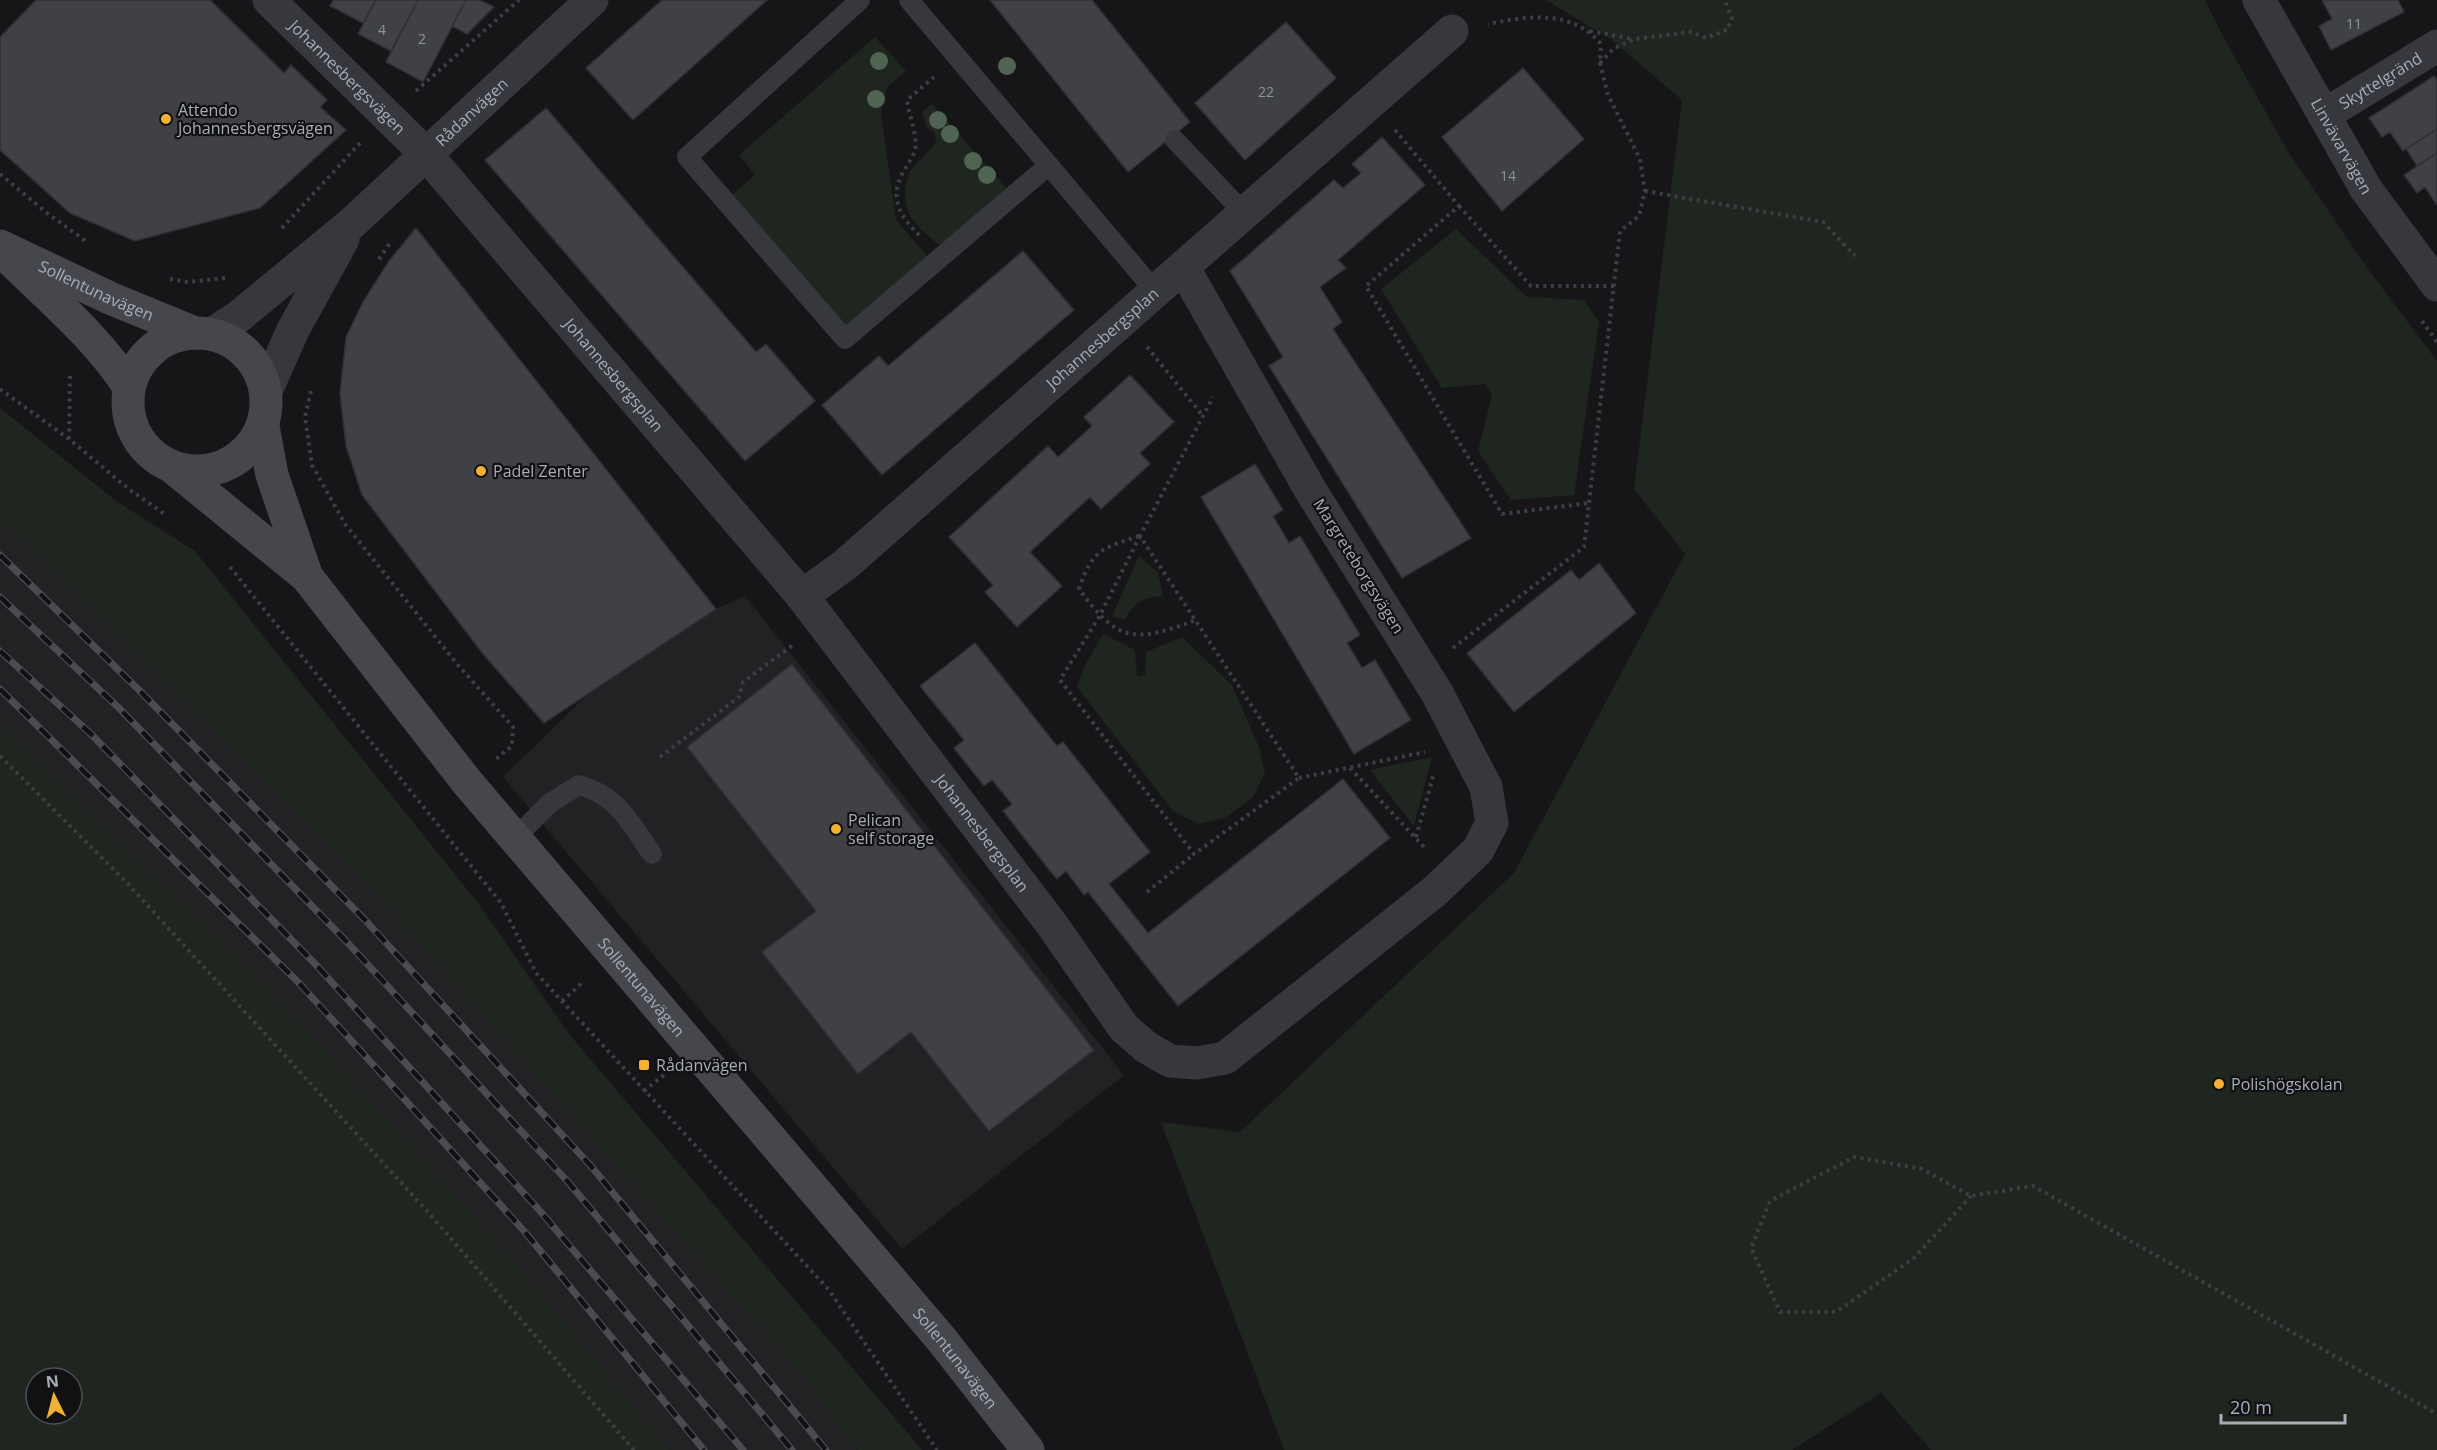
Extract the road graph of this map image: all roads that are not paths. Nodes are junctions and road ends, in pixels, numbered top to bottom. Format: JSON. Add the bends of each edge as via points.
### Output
{"nodes":[{"id":1,"x":269,"y":0,"type":"edge"},
{"id":2,"x":592,"y":0,"type":"edge"},
{"id":3,"x":860,"y":0,"type":"edge"},
{"id":4,"x":909,"y":0,"type":"edge"},
{"id":5,"x":2259,"y":0,"type":"edge"},
{"id":6,"x":1452,"y":31,"type":"road end"},
{"id":7,"x":2437,"y":46,"type":"edge"},
{"id":8,"x":2324,"y":115,"type":"junction"},
{"id":9,"x":1175,"y":140,"type":"dead end"},
{"id":10,"x":425,"y":153,"type":"junction"},
{"id":11,"x":1049,"y":165,"type":"junction"},
{"id":12,"x":1244,"y":213,"type":"junction"},
{"id":13,"x":351,"y":224,"type":"junction"},
{"id":14,"x":0,"y":248,"type":"edge"},
{"id":15,"x":1183,"y":267,"type":"junction"},
{"id":16,"x":2437,"y":285,"type":"edge"},
{"id":17,"x":1155,"y":291,"type":"junction"},
{"id":18,"x":203,"y":333,"type":"junction"},
{"id":19,"x":129,"y":387,"type":"junction"},
{"id":20,"x":266,"y":391,"type":"junction"},
{"id":21,"x":263,"y":426,"type":"junction"},
{"id":22,"x":171,"y":466,"type":"junction"},
{"id":23,"x":307,"y":577,"type":"junction"},
{"id":24,"x":802,"y":596,"type":"junction"},
{"id":25,"x":515,"y":838,"type":"junction"},
{"id":26,"x":652,"y":854,"type":"dead end"},
{"id":27,"x":1170,"y":1061,"type":"joint"},
{"id":28,"x":1028,"y":1450,"type":"edge"}],
"edges":[{"from":1,"to":10,"type":"street","name":"Johannesbergsvägen"},
{"from":2,"to":10,"type":"street","name":"Rådanvägen"},
{"from":3,"to":11,"type":"lane","via":[[687,157],[845,339]]},
{"from":4,"to":11,"type":"lane"},
{"from":5,"to":8,"type":"street","name":"Linvävarvägen"},
{"from":6,"to":12,"type":"street"},
{"from":7,"to":8,"type":"street","name":"Skyttelgränd"},
{"from":8,"to":16,"type":"street","name":"Linvävarvägen","via":[[2366,189]]},
{"from":9,"to":12,"type":"lane"},
{"from":10,"to":13,"type":"street","name":"Rådanvägen"},
{"from":10,"to":24,"type":"street","name":"Johannesbergsplan"},
{"from":11,"to":17,"type":"lane"},
{"from":12,"to":15,"type":"street"},
{"from":13,"to":18,"type":"street","name":"Rådanvägen","via":[[237,318]]},
{"from":13,"to":20,"type":"street","name":"Rådanvägen","via":[[293,330]]},
{"from":14,"to":18,"type":"street","name":"Sollentunavägen","via":[[112,299]]},
{"from":14,"to":19,"type":"street","name":"Sollentunavägen","via":[[88,334],[112,360]]},
{"from":15,"to":17,"type":"street","name":"Johannesbergsplan"},
{"from":15,"to":27,"type":"street","name":"Margreteborgsvägen","via":[[1311,491],[1424,671],[1453,747],[1486,787],[1492,823],[1478,850],[1450,877],[1225,1058],[1197,1063]]},
{"from":17,"to":24,"type":"street","name":"Johannesbergsplan","via":[[846,564]]},
{"from":18,"to":19,"type":"street","via":[[171,338],[155,348],[138,365]]},
{"from":18,"to":20,"type":"street","via":[[240,347],[258,369]]},
{"from":19,"to":22,"type":"street","via":[[132,426],[151,454]]},
{"from":20,"to":21,"type":"street"},
{"from":21,"to":22,"type":"street","via":[[251,447],[230,464],[207,471]]},
{"from":21,"to":23,"type":"street","name":"Sollentunavägen","via":[[272,475]]},
{"from":22,"to":23,"type":"street","name":"Sollentunavägen"},
{"from":23,"to":25,"type":"street","name":"Sollentunavägen"},
{"from":24,"to":27,"type":"street","name":"Johannesbergsplan","via":[[1053,926],[1124,1028]]},
{"from":25,"to":26,"type":"lane","via":[[550,803],[579,785],[598,790],[624,812]]},
{"from":25,"to":28,"type":"street","name":"Sollentunavägen","via":[[942,1340]]}]}
